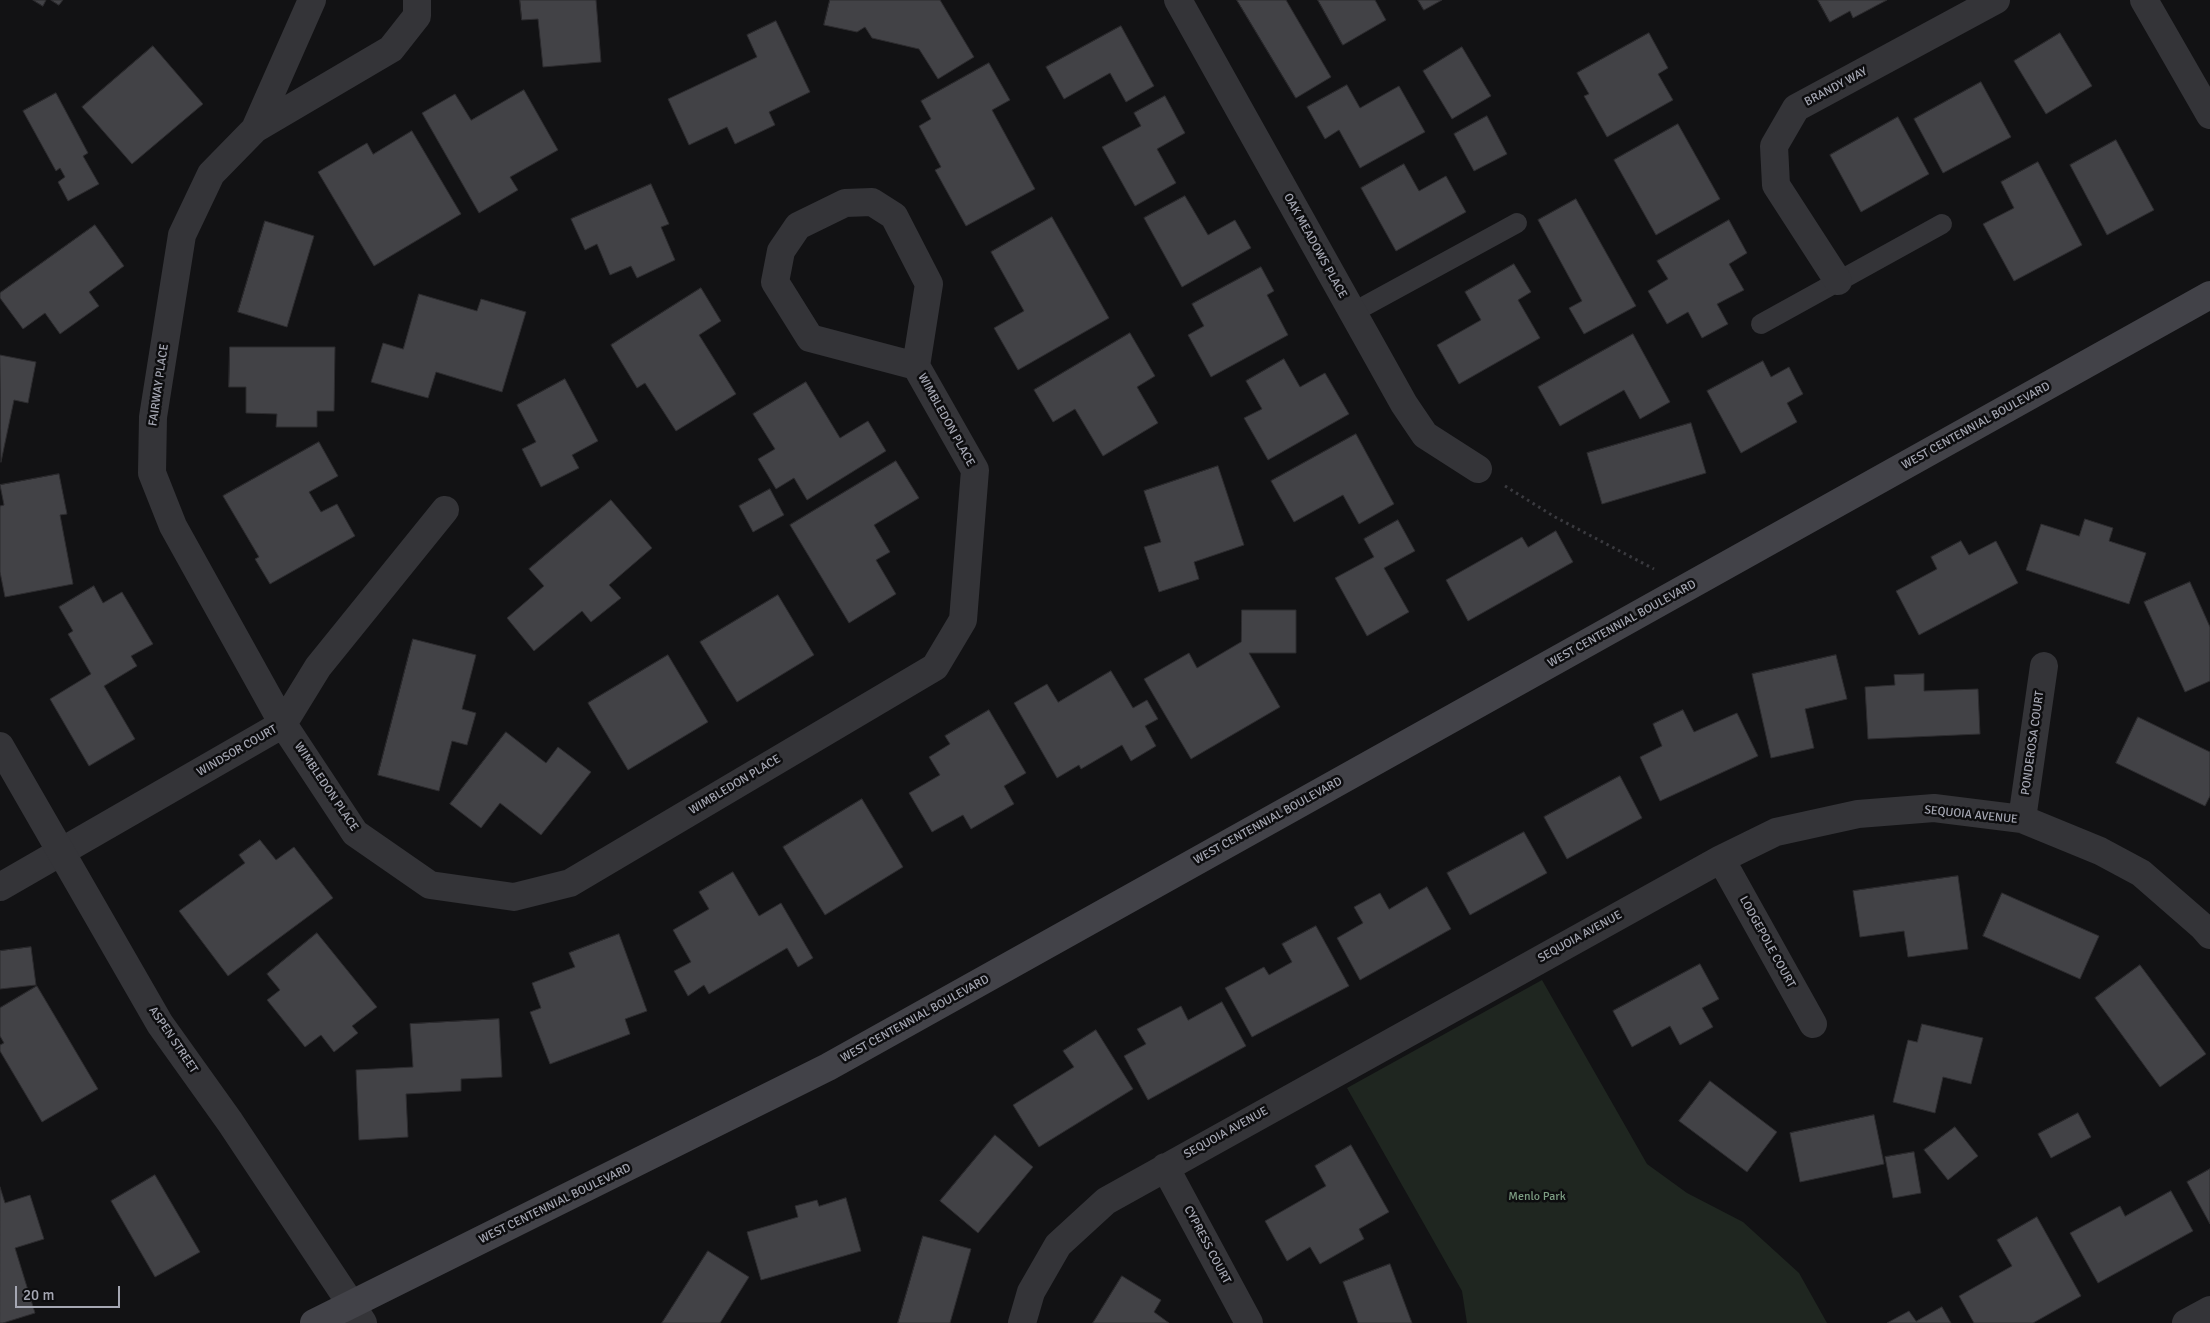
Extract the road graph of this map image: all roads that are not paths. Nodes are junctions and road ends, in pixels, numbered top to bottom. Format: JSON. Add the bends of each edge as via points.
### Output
{"nodes":[{"id":1,"x":312,"y":0,"type":"edge"},
{"id":2,"x":418,"y":0,"type":"edge"},
{"id":3,"x":1178,"y":0,"type":"edge"},
{"id":4,"x":1996,"y":0,"type":"edge"},
{"id":5,"x":2144,"y":0,"type":"edge"},
{"id":6,"x":2210,"y":115,"type":"edge"},
{"id":7,"x":255,"y":129,"type":"junction"},
{"id":8,"x":1517,"y":223,"type":"dead end"},
{"id":9,"x":1942,"y":224,"type":"dead end"},
{"id":10,"x":1838,"y":281,"type":"junction"},
{"id":11,"x":2210,"y":295,"type":"edge"},
{"id":12,"x":1352,"y":313,"type":"junction"},
{"id":13,"x":1761,"y":324,"type":"dead end"},
{"id":14,"x":916,"y":366,"type":"junction"},
{"id":15,"x":1478,"y":469,"type":"road end"},
{"id":16,"x":445,"y":510,"type":"dead end"},
{"id":17,"x":2044,"y":666,"type":"dead end"},
{"id":18,"x":283,"y":724,"type":"junction"},
{"id":19,"x":0,"y":746,"type":"edge"},
{"id":20,"x":2022,"y":819,"type":"junction"},
{"id":21,"x":62,"y":852,"type":"junction"},
{"id":22,"x":1721,"y":859,"type":"junction"},
{"id":23,"x":0,"y":887,"type":"edge"},
{"id":24,"x":2210,"y":935,"type":"edge"},
{"id":25,"x":1813,"y":1024,"type":"dead end"},
{"id":26,"x":1165,"y":1167,"type":"junction"},
{"id":27,"x":2210,"y":1310,"type":"edge"},
{"id":28,"x":357,"y":1314,"type":"edge"},
{"id":29,"x":314,"y":1323,"type":"edge"},
{"id":30,"x":1022,"y":1323,"type":"edge"},
{"id":31,"x":1249,"y":1323,"type":"edge"},
{"id":32,"x":2186,"y":1323,"type":"edge"}],
"edges":[{"from":1,"to":7,"type":"street","name":"FAIRWAY PLACE"},
{"from":2,"to":7,"type":"street","name":"FAIRWAY PLACE","via":[[417,16],[391,49]]},
{"from":3,"to":12,"type":"street","name":"OAK MEADOWS PLACE"},
{"from":4,"to":10,"type":"street","name":"BRANDY WAY","via":[[1796,108],[1774,146],[1776,185]]},
{"from":5,"to":6,"type":"street"},
{"from":7,"to":18,"type":"street","name":"FAIRWAY PLACE","via":[[211,174],[182,235],[153,417],[152,473],[173,526]]},
{"from":8,"to":12,"type":"lane"},
{"from":9,"to":10,"type":"lane"},
{"from":10,"to":13,"type":"lane"},
{"from":11,"to":28,"type":"main road","name":"WEST CENTENNIAL BOULEVARD","via":[[828,1067]]},
{"from":12,"to":15,"type":"street","name":"OAK MEADOWS PLACE","via":[[1425,435]]},
{"from":14,"to":14,"type":"street","name":"WIMBLEDON PLACE","via":[[929,284],[894,216],[872,202],[845,203],[798,226],[781,251],[775,282],[810,338]]},
{"from":14,"to":18,"type":"street","name":"WIMBLEDON PLACE","via":[[975,470],[963,620],[935,667],[570,883],[514,896],[430,886],[355,832]]},
{"from":16,"to":18,"type":"street","name":"WINDSOR COURT","via":[[318,667]]},
{"from":17,"to":20,"type":"street","name":"PONDEROSA COURT"},
{"from":18,"to":21,"type":"street","name":"WINDSOR COURT"},
{"from":19,"to":21,"type":"street","name":"ASPEN STREET"},
{"from":20,"to":22,"type":"street","name":"SEQUOIA AVENUE","via":[[1934,808],[1858,814],[1776,832]]},
{"from":20,"to":24,"type":"street","name":"SEQUOIA AVENUE","via":[[2100,851],[2141,873]]},
{"from":21,"to":23,"type":"street","name":"WINDSOR COURT"},
{"from":21,"to":28,"type":"street","name":"ASPEN STREET","via":[[160,1024],[230,1122]]},
{"from":22,"to":25,"type":"street","name":"LODGEPOLE COURT"},
{"from":22,"to":26,"type":"street","name":"SEQUOIA AVENUE"},
{"from":26,"to":30,"type":"street","name":"SEQUOIA AVENUE","via":[[1106,1201],[1058,1244],[1031,1292]]},
{"from":26,"to":31,"type":"street","name":"CYPRESS COURT"},
{"from":27,"to":32,"type":"street"},
{"from":28,"to":29,"type":"main road","name":"WEST CENTENNIAL BOULEVARD"}]}
